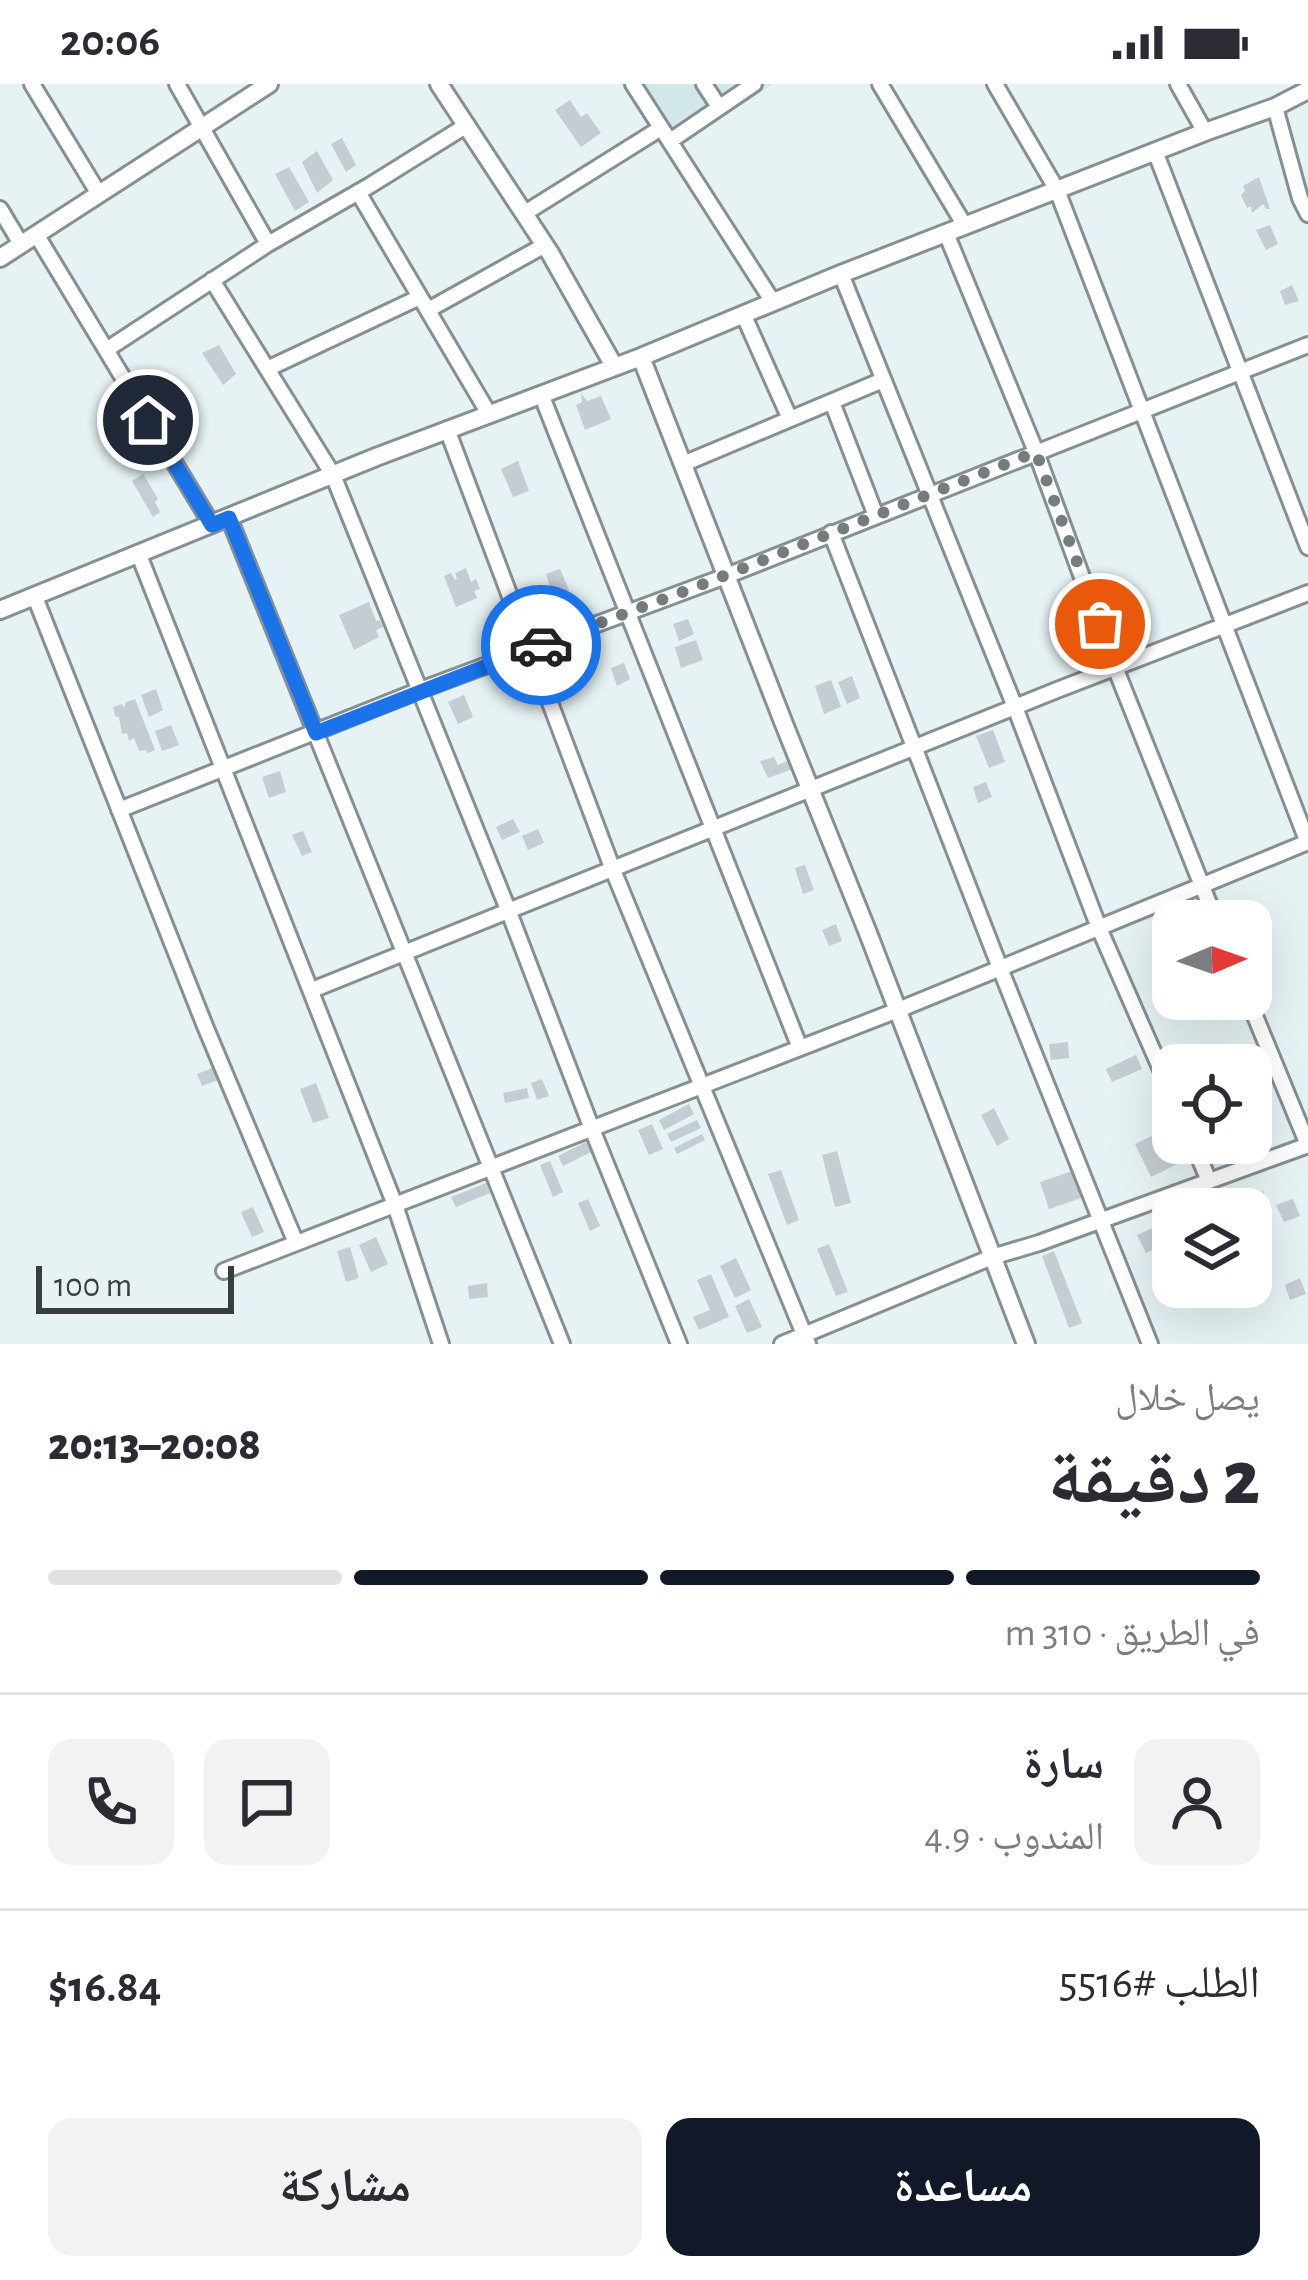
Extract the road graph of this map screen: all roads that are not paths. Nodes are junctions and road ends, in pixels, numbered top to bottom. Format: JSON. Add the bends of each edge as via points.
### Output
{"nodes":[{"id":1,"x":32,"y":84,"type":"edge"},
{"id":2,"x":176,"y":84,"type":"edge"},
{"id":3,"x":269,"y":84,"type":"edge"},
{"id":4,"x":439,"y":84,"type":"edge"},
{"id":5,"x":633,"y":84,"type":"edge"},
{"id":6,"x":704,"y":84,"type":"edge"},
{"id":7,"x":754,"y":84,"type":"edge"},
{"id":8,"x":880,"y":84,"type":"edge"},
{"id":9,"x":994,"y":84,"type":"edge"},
{"id":10,"x":1178,"y":84,"type":"edge"},
{"id":11,"x":1308,"y":90,"type":"edge"},
{"id":12,"x":719,"y":107,"type":"junction"},
{"id":13,"x":1275,"y":107,"type":"junction"},
{"id":14,"x":467,"y":125,"type":"junction"},
{"id":15,"x":202,"y":128,"type":"junction"},
{"id":16,"x":1205,"y":132,"type":"junction"},
{"id":17,"x":666,"y":135,"type":"junction"},
{"id":18,"x":1155,"y":151,"type":"junction"},
{"id":19,"x":1057,"y":190,"type":"junction"},
{"id":20,"x":358,"y":192,"type":"junction"},
{"id":21,"x":99,"y":194,"type":"junction"},
{"id":22,"x":0,"y":209,"type":"edge"},
{"id":23,"x":525,"y":213,"type":"junction"},
{"id":24,"x":1308,"y":214,"type":"edge"},
{"id":25,"x":964,"y":226,"type":"junction"},
{"id":26,"x":946,"y":233,"type":"junction"},
{"id":27,"x":29,"y":239,"type":"junction"},
{"id":28,"x":268,"y":244,"type":"junction"},
{"id":29,"x":545,"y":245,"type":"junction"},
{"id":30,"x":0,"y":258,"type":"edge"},
{"id":31,"x":841,"y":274,"type":"junction"},
{"id":32,"x":212,"y":280,"type":"junction"},
{"id":33,"x":773,"y":302,"type":"junction"},
{"id":34,"x":424,"y":303,"type":"junction"},
{"id":35,"x":745,"y":316,"type":"junction"},
{"id":36,"x":1308,"y":345,"type":"edge"},
{"id":37,"x":106,"y":350,"type":"junction"},
{"id":38,"x":641,"y":357,"type":"junction"},
{"id":39,"x":614,"y":366,"type":"junction"},
{"id":40,"x":267,"y":369,"type":"junction"},
{"id":41,"x":1240,"y":371,"type":"junction"},
{"id":42,"x":883,"y":380,"type":"junction"},
{"id":43,"x":541,"y":394,"type":"junction"},
{"id":44,"x":832,"y":402,"type":"junction"},
{"id":45,"x":1140,"y":411,"type":"junction"},
{"id":46,"x":489,"y":414,"type":"junction"},
{"id":47,"x":790,"y":419,"type":"junction"},
{"id":48,"x":447,"y":429,"type":"junction"},
{"id":49,"x":1036,"y":452,"type":"junction"},
{"id":50,"x":683,"y":464,"type":"junction"},
{"id":51,"x":333,"y":475,"type":"junction"},
{"id":52,"x":928,"y":495,"type":"junction"},
{"id":53,"x":875,"y":516,"type":"junction"},
{"id":54,"x":220,"y":522,"type":"junction"},
{"id":55,"x":831,"y":533,"type":"junction"},
{"id":56,"x":1308,"y":547,"type":"edge"},
{"id":57,"x":139,"y":555,"type":"junction"},
{"id":58,"x":726,"y":575,"type":"junction"},
{"id":59,"x":1308,"y":592,"type":"edge"},
{"id":60,"x":35,"y":597,"type":"junction"},
{"id":61,"x":0,"y":610,"type":"edge"},
{"id":62,"x":627,"y":614,"type":"junction"},
{"id":63,"x":1226,"y":624,"type":"junction"},
{"id":64,"x":530,"y":649,"type":"junction"},
{"id":65,"x":1115,"y":667,"type":"junction"},
{"id":66,"x":420,"y":690,"type":"junction"},
{"id":67,"x":1015,"y":706,"type":"junction"},
{"id":68,"x":316,"y":733,"type":"junction"},
{"id":69,"x":913,"y":748,"type":"junction"},
{"id":70,"x":224,"y":767,"type":"junction"},
{"id":71,"x":810,"y":790,"type":"junction"},
{"id":72,"x":119,"y":810,"type":"junction"},
{"id":73,"x":712,"y":830,"type":"junction"},
{"id":74,"x":1308,"y":843,"type":"edge"},
{"id":75,"x":613,"y":869,"type":"junction"},
{"id":76,"x":1202,"y":886,"type":"junction"},
{"id":77,"x":1208,"y":900,"type":"edge"},
{"id":78,"x":509,"y":912,"type":"junction"},
{"id":79,"x":1100,"y":928,"type":"junction"},
{"id":80,"x":405,"y":954,"type":"junction"},
{"id":81,"x":1000,"y":968,"type":"junction"},
{"id":82,"x":312,"y":990,"type":"junction"},
{"id":83,"x":898,"y":1010,"type":"junction"},
{"id":84,"x":1257,"y":1020,"type":"edge"},
{"id":85,"x":800,"y":1048,"type":"junction"},
{"id":86,"x":1152,"y":1048,"type":"edge"},
{"id":87,"x":700,"y":1087,"type":"junction"},
{"id":88,"x":592,"y":1129,"type":"junction"},
{"id":89,"x":1308,"y":1145,"type":"edge"},
{"id":90,"x":1202,"y":1164,"type":"edge"},
{"id":91,"x":492,"y":1167,"type":"junction"},
{"id":92,"x":1209,"y":1181,"type":"junction"},
{"id":93,"x":394,"y":1205,"type":"junction"},
{"id":94,"x":1102,"y":1220,"type":"junction"},
{"id":95,"x":296,"y":1243,"type":"junction"},
{"id":96,"x":992,"y":1257,"type":"junction"},
{"id":97,"x":224,"y":1270,"type":"dead end"},
{"id":98,"x":806,"y":1339,"type":"edge"},
{"id":99,"x":441,"y":1344,"type":"edge"},
{"id":100,"x":562,"y":1344,"type":"edge"},
{"id":101,"x":679,"y":1344,"type":"edge"},
{"id":102,"x":782,"y":1344,"type":"edge"},
{"id":103,"x":1026,"y":1344,"type":"edge"},
{"id":104,"x":1150,"y":1344,"type":"edge"}],
"edges":[{"from":1,"to":21,"type":"street"},
{"from":2,"to":15,"type":"street"},
{"from":3,"to":15,"type":"street"},
{"from":4,"to":14,"type":"street"},
{"from":5,"to":17,"type":"street"},
{"from":6,"to":12,"type":"street"},
{"from":7,"to":12,"type":"street"},
{"from":8,"to":25,"type":"street"},
{"from":9,"to":19,"type":"street"},
{"from":10,"to":16,"type":"street"},
{"from":11,"to":13,"type":"street"},
{"from":12,"to":17,"type":"street"},
{"from":13,"to":16,"type":"street"},
{"from":13,"to":24,"type":"street"},
{"from":14,"to":20,"type":"street"},
{"from":14,"to":23,"type":"street"},
{"from":15,"to":21,"type":"street"},
{"from":15,"to":28,"type":"street"},
{"from":16,"to":18,"type":"street"},
{"from":17,"to":23,"type":"street"},
{"from":17,"to":33,"type":"street"},
{"from":18,"to":19,"type":"street"},
{"from":18,"to":41,"type":"street"},
{"from":19,"to":25,"type":"street"},
{"from":19,"to":45,"type":"street"},
{"from":20,"to":28,"type":"street"},
{"from":20,"to":34,"type":"street"},
{"from":21,"to":27,"type":"street"},
{"from":22,"to":27,"type":"street"},
{"from":23,"to":29,"type":"street"},
{"from":25,"to":26,"type":"street"},
{"from":26,"to":31,"type":"street"},
{"from":26,"to":49,"type":"street"},
{"from":27,"to":30,"type":"street"},
{"from":27,"to":37,"type":"street"},
{"from":28,"to":32,"type":"street"},
{"from":29,"to":34,"type":"street"},
{"from":29,"to":39,"type":"street"},
{"from":31,"to":33,"type":"street"},
{"from":31,"to":42,"type":"street"},
{"from":32,"to":37,"type":"street"},
{"from":32,"to":40,"type":"street"},
{"from":33,"to":35,"type":"street"},
{"from":34,"to":40,"type":"street"},
{"from":34,"to":46,"type":"street"},
{"from":35,"to":38,"type":"street"},
{"from":35,"to":47,"type":"street"},
{"from":36,"to":41,"type":"street"},
{"from":37,"to":54,"type":"street"},
{"from":38,"to":39,"type":"street"},
{"from":38,"to":50,"type":"street"},
{"from":39,"to":43,"type":"street"},
{"from":40,"to":51,"type":"street"},
{"from":41,"to":45,"type":"street"},
{"from":41,"to":56,"type":"street"},
{"from":42,"to":44,"type":"street"},
{"from":42,"to":52,"type":"street"},
{"from":43,"to":46,"type":"street"},
{"from":43,"to":62,"type":"street"},
{"from":44,"to":47,"type":"street"},
{"from":44,"to":53,"type":"street"},
{"from":45,"to":49,"type":"street"},
{"from":45,"to":63,"type":"street"},
{"from":46,"to":48,"type":"street"},
{"from":47,"to":50,"type":"street"},
{"from":48,"to":51,"type":"street"},
{"from":48,"to":64,"type":"street"},
{"from":49,"to":52,"type":"street"},
{"from":49,"to":65,"type":"street"},
{"from":50,"to":58,"type":"street"},
{"from":51,"to":54,"type":"street"},
{"from":51,"to":66,"type":"street"},
{"from":52,"to":53,"type":"street"},
{"from":52,"to":67,"type":"street"},
{"from":53,"to":55,"type":"street"},
{"from":54,"to":57,"type":"street"},
{"from":54,"to":68,"type":"street"},
{"from":55,"to":58,"type":"street"},
{"from":55,"to":69,"type":"street"},
{"from":57,"to":60,"type":"street"},
{"from":57,"to":70,"type":"street"},
{"from":58,"to":62,"type":"street"},
{"from":58,"to":71,"type":"street"},
{"from":59,"to":63,"type":"street"},
{"from":60,"to":61,"type":"street"},
{"from":60,"to":72,"type":"street"},
{"from":62,"to":64,"type":"street"},
{"from":62,"to":73,"type":"street"},
{"from":63,"to":65,"type":"street"},
{"from":63,"to":74,"type":"street"},
{"from":64,"to":66,"type":"street"},
{"from":64,"to":75,"type":"street"},
{"from":65,"to":67,"type":"street"},
{"from":65,"to":76,"type":"street"},
{"from":66,"to":68,"type":"street"},
{"from":66,"to":78,"type":"street"},
{"from":67,"to":69,"type":"street"},
{"from":67,"to":79,"type":"street"},
{"from":68,"to":70,"type":"street"},
{"from":68,"to":80,"type":"street"},
{"from":69,"to":71,"type":"street"},
{"from":69,"to":81,"type":"street"},
{"from":70,"to":72,"type":"street"},
{"from":70,"to":82,"type":"street"},
{"from":71,"to":73,"type":"street"},
{"from":71,"to":83,"type":"street"},
{"from":72,"to":95,"type":"street"},
{"from":73,"to":75,"type":"street"},
{"from":73,"to":85,"type":"street"},
{"from":74,"to":76,"type":"street"},
{"from":75,"to":78,"type":"street"},
{"from":75,"to":87,"type":"street"},
{"from":76,"to":77,"type":"street"},
{"from":76,"to":79,"type":"street"},
{"from":78,"to":80,"type":"street"},
{"from":78,"to":88,"type":"street"},
{"from":79,"to":81,"type":"street"},
{"from":79,"to":86,"type":"street"},
{"from":80,"to":82,"type":"street"},
{"from":80,"to":91,"type":"street"},
{"from":81,"to":83,"type":"street"},
{"from":81,"to":94,"type":"street"},
{"from":82,"to":93,"type":"street"},
{"from":83,"to":85,"type":"street"},
{"from":83,"to":96,"type":"street"},
{"from":84,"to":89,"type":"street"},
{"from":85,"to":87,"type":"street"},
{"from":87,"to":88,"type":"street"},
{"from":87,"to":98,"type":"street"},
{"from":88,"to":91,"type":"street"},
{"from":88,"to":101,"type":"street"},
{"from":89,"to":92,"type":"street"},
{"from":90,"to":92,"type":"street"},
{"from":91,"to":93,"type":"street"},
{"from":91,"to":100,"type":"street"},
{"from":92,"to":94,"type":"street"},
{"from":93,"to":95,"type":"street"},
{"from":93,"to":99,"type":"street"},
{"from":94,"to":96,"type":"street"},
{"from":94,"to":104,"type":"street"},
{"from":95,"to":97,"type":"street"},
{"from":96,"to":98,"type":"street"},
{"from":96,"to":103,"type":"street"},
{"from":98,"to":102,"type":"street"}]}
